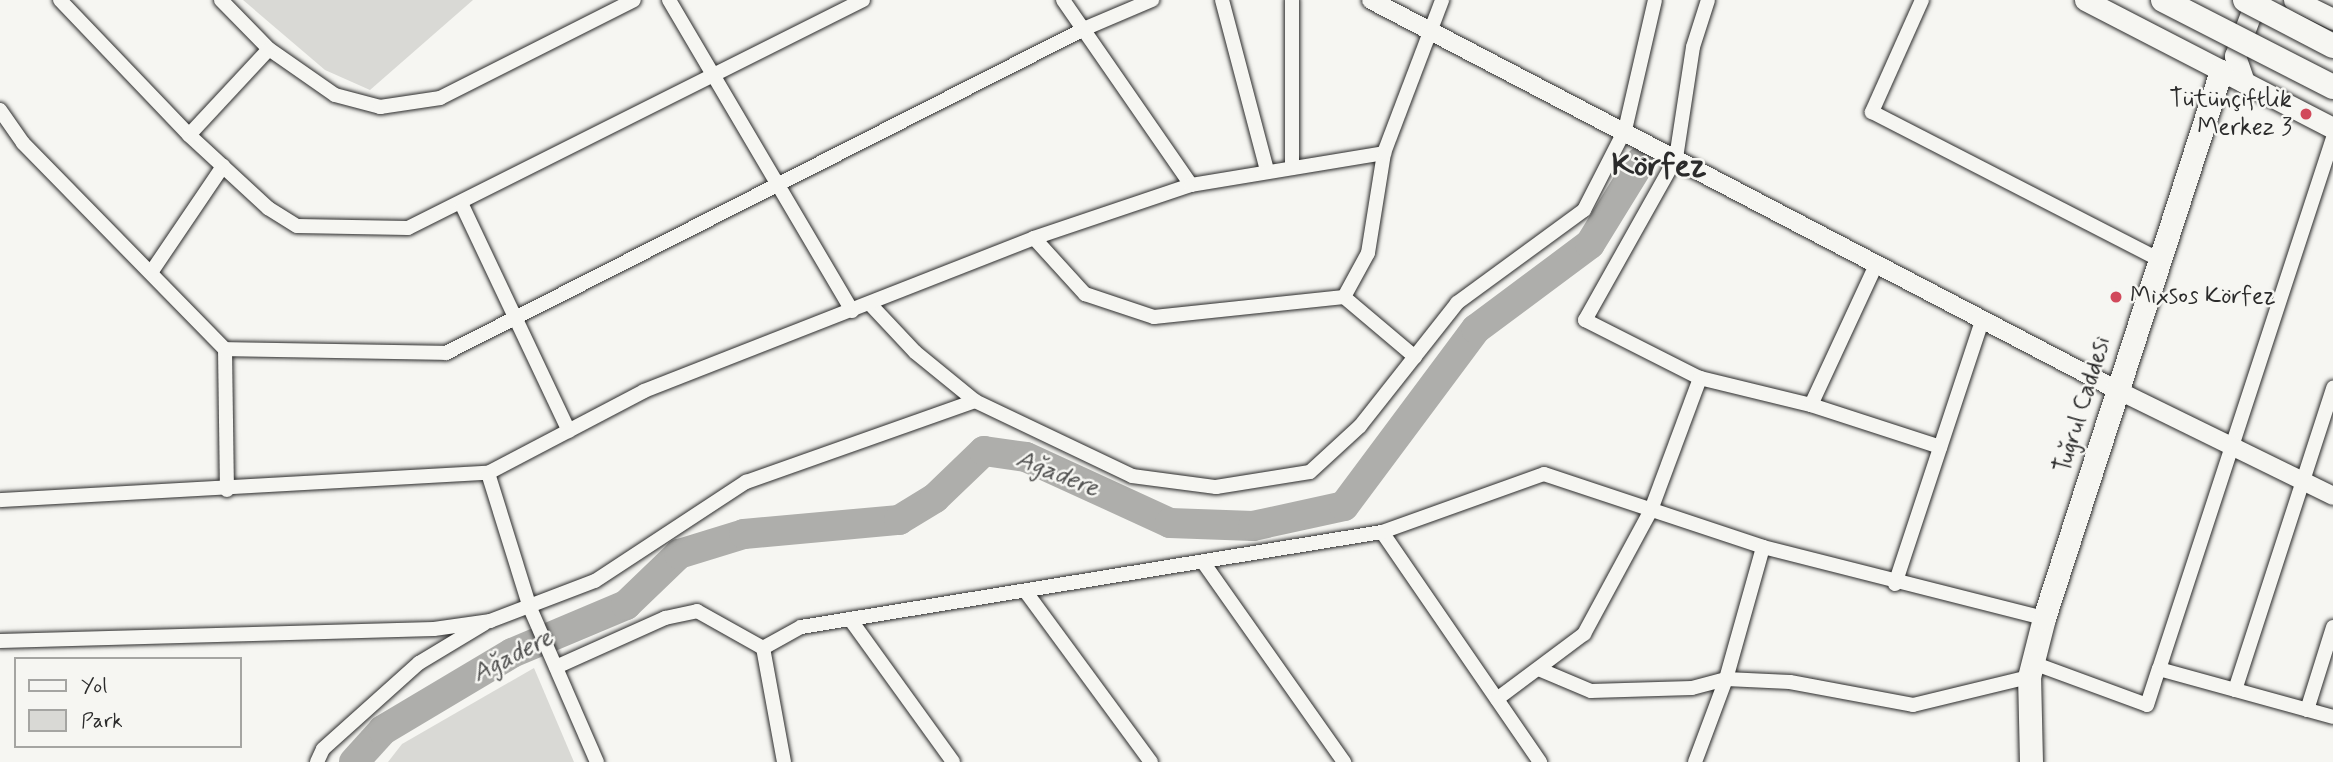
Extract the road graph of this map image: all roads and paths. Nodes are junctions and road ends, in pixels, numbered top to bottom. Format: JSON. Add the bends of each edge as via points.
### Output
{"nodes":[{"id":1,"x":60,"y":0,"type":"edge"},
{"id":2,"x":221,"y":0,"type":"edge"},
{"id":3,"x":634,"y":0,"type":"edge"},
{"id":4,"x":669,"y":0,"type":"edge"},
{"id":5,"x":863,"y":0,"type":"edge"},
{"id":6,"x":1063,"y":0,"type":"edge"},
{"id":7,"x":1152,"y":0,"type":"edge"},
{"id":8,"x":1222,"y":0,"type":"edge"},
{"id":9,"x":1292,"y":0,"type":"edge"},
{"id":10,"x":1371,"y":0,"type":"edge"},
{"id":11,"x":1442,"y":0,"type":"edge"},
{"id":12,"x":1655,"y":0,"type":"edge"},
{"id":13,"x":1708,"y":0,"type":"edge"},
{"id":14,"x":1922,"y":0,"type":"edge"},
{"id":15,"x":2085,"y":0,"type":"edge"},
{"id":16,"x":2163,"y":0,"type":"edge"},
{"id":17,"x":2247,"y":0,"type":"edge"},
{"id":18,"x":2256,"y":0,"type":"edge"},
{"id":19,"x":2294,"y":0,"type":"edge"},
{"id":20,"x":2333,"y":19,"type":"edge"},
{"id":21,"x":1086,"y":28,"type":"junction"},
{"id":22,"x":1434,"y":32,"type":"junction"},
{"id":23,"x":2333,"y":46,"type":"edge"},
{"id":24,"x":269,"y":49,"type":"junction"},
{"id":25,"x":2221,"y":71,"type":"junction"},
{"id":26,"x":717,"y":78,"type":"junction"},
{"id":27,"x":2244,"y":82,"type":"junction"},
{"id":28,"x":2333,"y":88,"type":"edge"},
{"id":29,"x":0,"y":110,"type":"edge"},
{"id":30,"x":2333,"y":128,"type":"edge"},
{"id":31,"x":1625,"y":130,"type":"junction"},
{"id":32,"x":189,"y":135,"type":"junction"},
{"id":33,"x":2333,"y":138,"type":"edge"},
{"id":34,"x":1384,"y":153,"type":"junction"},
{"id":35,"x":1676,"y":158,"type":"junction"},
{"id":36,"x":223,"y":166,"type":"junction"},
{"id":37,"x":1292,"y":168,"type":"junction"},
{"id":38,"x":1267,"y":170,"type":"junction"},
{"id":39,"x":780,"y":182,"type":"junction"},
{"id":40,"x":1191,"y":185,"type":"junction"},
{"id":41,"x":462,"y":205,"type":"junction"},
{"id":42,"x":1034,"y":238,"type":"junction"},
{"id":43,"x":2156,"y":258,"type":"junction"},
{"id":44,"x":1876,"y":265,"type":"junction"},
{"id":45,"x":152,"y":271,"type":"junction"},
{"id":46,"x":1344,"y":297,"type":"junction"},
{"id":47,"x":870,"y":304,"type":"junction"},
{"id":48,"x":852,"y":311,"type":"junction"},
{"id":49,"x":517,"y":317,"type":"junction"},
{"id":50,"x":1982,"y":321,"type":"junction"},
{"id":51,"x":225,"y":349,"type":"junction"},
{"id":52,"x":1415,"y":356,"type":"junction"},
{"id":53,"x":1700,"y":378,"type":"junction"},
{"id":54,"x":2333,"y":388,"type":"edge"},
{"id":55,"x":2115,"y":389,"type":"junction"},
{"id":56,"x":975,"y":401,"type":"junction"},
{"id":57,"x":1811,"y":405,"type":"junction"},
{"id":58,"x":569,"y":431,"type":"junction"},
{"id":59,"x":1941,"y":447,"type":"junction"},
{"id":60,"x":2235,"y":448,"type":"junction"},
{"id":61,"x":488,"y":473,"type":"junction"},
{"id":62,"x":2303,"y":481,"type":"junction"},
{"id":63,"x":228,"y":490,"type":"junction"},
{"id":64,"x":2333,"y":496,"type":"edge"},
{"id":65,"x":0,"y":500,"type":"edge"},
{"id":66,"x":1651,"y":510,"type":"junction"},
{"id":67,"x":1382,"y":532,"type":"junction"},
{"id":68,"x":1762,"y":547,"type":"junction"},
{"id":69,"x":1203,"y":562,"type":"junction"},
{"id":70,"x":1895,"y":584,"type":"junction"},
{"id":71,"x":1026,"y":592,"type":"junction"},
{"id":72,"x":530,"y":608,"type":"junction"},
{"id":73,"x":2044,"y":618,"type":"junction"},
{"id":74,"x":850,"y":619,"type":"junction"},
{"id":75,"x":490,"y":621,"type":"junction"},
{"id":76,"x":2333,"y":627,"type":"edge"},
{"id":77,"x":0,"y":641,"type":"edge"},
{"id":78,"x":764,"y":648,"type":"junction"},
{"id":79,"x":554,"y":663,"type":"junction"},
{"id":80,"x":2159,"y":669,"type":"junction"},
{"id":81,"x":1541,"y":670,"type":"junction"},
{"id":82,"x":2031,"y":670,"type":"junction"},
{"id":83,"x":1727,"y":679,"type":"junction"},
{"id":84,"x":2235,"y":690,"type":"junction"},
{"id":85,"x":1497,"y":699,"type":"junction"},
{"id":86,"x":2307,"y":710,"type":"junction"},
{"id":87,"x":2333,"y":717,"type":"edge"},
{"id":88,"x":317,"y":762,"type":"edge"},
{"id":89,"x":597,"y":762,"type":"edge"},
{"id":90,"x":784,"y":762,"type":"edge"},
{"id":91,"x":953,"y":762,"type":"edge"},
{"id":92,"x":1151,"y":762,"type":"edge"},
{"id":93,"x":1344,"y":762,"type":"edge"},
{"id":94,"x":1540,"y":762,"type":"edge"},
{"id":95,"x":1695,"y":762,"type":"edge"},
{"id":96,"x":2031,"y":762,"type":"edge"}],
"edges":[{"from":1,"to":32,"type":"street"},
{"from":2,"to":24,"type":"street"},
{"from":3,"to":24,"type":"street","via":[[440,98],[380,107],[335,95]]},
{"from":4,"to":26,"type":"street"},
{"from":5,"to":26,"type":"street"},
{"from":6,"to":21,"type":"street"},
{"from":7,"to":21,"type":"street"},
{"from":8,"to":38,"type":"street"},
{"from":9,"to":37,"type":"street"},
{"from":10,"to":22,"type":"street"},
{"from":11,"to":22,"type":"street"},
{"from":12,"to":31,"type":"street"},
{"from":13,"to":35,"type":"street","via":[[1693,47]]},
{"from":14,"to":43,"type":"street","via":[[1872,112]]},
{"from":15,"to":25,"type":"main road"},
{"from":16,"to":28,"type":"highway","bridge":true},
{"from":17,"to":23,"type":"highway","bridge":true},
{"from":17,"to":25,"type":"main road"},
{"from":18,"to":27,"type":"main road","via":[[2235,56]]},
{"from":19,"to":20,"type":"main road"},
{"from":21,"to":39,"type":"street"},
{"from":21,"to":40,"type":"street"},
{"from":22,"to":31,"type":"street"},
{"from":22,"to":34,"type":"street"},
{"from":24,"to":32,"type":"street"},
{"from":25,"to":27,"type":"main road"},
{"from":25,"to":43,"type":"main road","name":"Tuğrul Caddesi"},
{"from":26,"to":39,"type":"street"},
{"from":26,"to":41,"type":"street"},
{"from":27,"to":30,"type":"main road"},
{"from":29,"to":45,"type":"street","via":[[23,143]]},
{"from":31,"to":35,"type":"street"},
{"from":31,"to":52,"type":"street","via":[[1584,210],[1457,303]]},
{"from":32,"to":36,"type":"street"},
{"from":33,"to":60,"type":"street"},
{"from":34,"to":37,"type":"street"},
{"from":34,"to":46,"type":"street","via":[[1368,253]]},
{"from":35,"to":44,"type":"street"},
{"from":35,"to":53,"type":"street","via":[[1585,320]]},
{"from":36,"to":41,"type":"street","via":[[297,226],[408,228]]},
{"from":36,"to":45,"type":"street"},
{"from":37,"to":38,"type":"street"},
{"from":38,"to":40,"type":"street"},
{"from":39,"to":48,"type":"street"},
{"from":39,"to":49,"type":"street"},
{"from":40,"to":42,"type":"street"},
{"from":41,"to":49,"type":"street"},
{"from":42,"to":46,"type":"street","via":[[1085,294],[1154,317]]},
{"from":42,"to":47,"type":"street"},
{"from":43,"to":55,"type":"main road","name":"Tuğrul Caddesi"},
{"from":44,"to":50,"type":"street"},
{"from":44,"to":57,"type":"street"},
{"from":45,"to":51,"type":"street","via":[[167,295]]},
{"from":46,"to":52,"type":"street"},
{"from":47,"to":48,"type":"street"},
{"from":47,"to":56,"type":"street","via":[[915,352]]},
{"from":48,"to":58,"type":"street","via":[[644,391]]},
{"from":49,"to":51,"type":"street","via":[[446,353]]},
{"from":49,"to":58,"type":"street"},
{"from":50,"to":55,"type":"street"},
{"from":50,"to":59,"type":"street"},
{"from":51,"to":63,"type":"street"},
{"from":52,"to":56,"type":"street","via":[[1360,426],[1310,472],[1216,487],[1132,476]]},
{"from":53,"to":57,"type":"street"},
{"from":53,"to":66,"type":"street"},
{"from":54,"to":62,"type":"street"},
{"from":55,"to":60,"type":"street"},
{"from":55,"to":73,"type":"main road","name":"Tuğrul Caddesi"},
{"from":56,"to":72,"type":"street","via":[[746,482],[595,581]]},
{"from":57,"to":59,"type":"street"},
{"from":58,"to":61,"type":"street"},
{"from":59,"to":70,"type":"street"},
{"from":60,"to":62,"type":"street"},
{"from":60,"to":80,"type":"street"},
{"from":61,"to":63,"type":"street"},
{"from":61,"to":72,"type":"street"},
{"from":62,"to":64,"type":"street"},
{"from":62,"to":84,"type":"street"},
{"from":63,"to":65,"type":"street"},
{"from":66,"to":67,"type":"street","via":[[1544,474]]},
{"from":66,"to":68,"type":"street"},
{"from":66,"to":81,"type":"street","via":[[1584,634]]},
{"from":67,"to":69,"type":"street"},
{"from":67,"to":85,"type":"street"},
{"from":68,"to":70,"type":"street"},
{"from":68,"to":83,"type":"street"},
{"from":69,"to":71,"type":"street"},
{"from":69,"to":93,"type":"street"},
{"from":70,"to":73,"type":"street"},
{"from":71,"to":74,"type":"street"},
{"from":71,"to":92,"type":"street"},
{"from":72,"to":75,"type":"street"},
{"from":72,"to":79,"type":"street"},
{"from":73,"to":82,"type":"main road","name":"Tuğrul Caddesi"},
{"from":74,"to":78,"type":"street","via":[[801,627]]},
{"from":74,"to":91,"type":"street"},
{"from":75,"to":77,"type":"street","via":[[420,630]]},
{"from":75,"to":88,"type":"street","via":[[419,663],[323,749]]},
{"from":76,"to":86,"type":"street"},
{"from":78,"to":79,"type":"street","via":[[696,611],[665,618]]},
{"from":78,"to":90,"type":"street"},
{"from":79,"to":89,"type":"street"},
{"from":80,"to":82,"type":"street","via":[[2147,705]]},
{"from":80,"to":84,"type":"street"},
{"from":81,"to":83,"type":"street","via":[[1591,691],[1692,688]]},
{"from":81,"to":85,"type":"street"},
{"from":82,"to":83,"type":"street","via":[[1913,705],[1790,682]]},
{"from":82,"to":96,"type":"main road","name":"Tuğrul Caddesi"},
{"from":83,"to":95,"type":"street"},
{"from":84,"to":86,"type":"street"},
{"from":85,"to":94,"type":"street"},
{"from":86,"to":87,"type":"street"}]}
